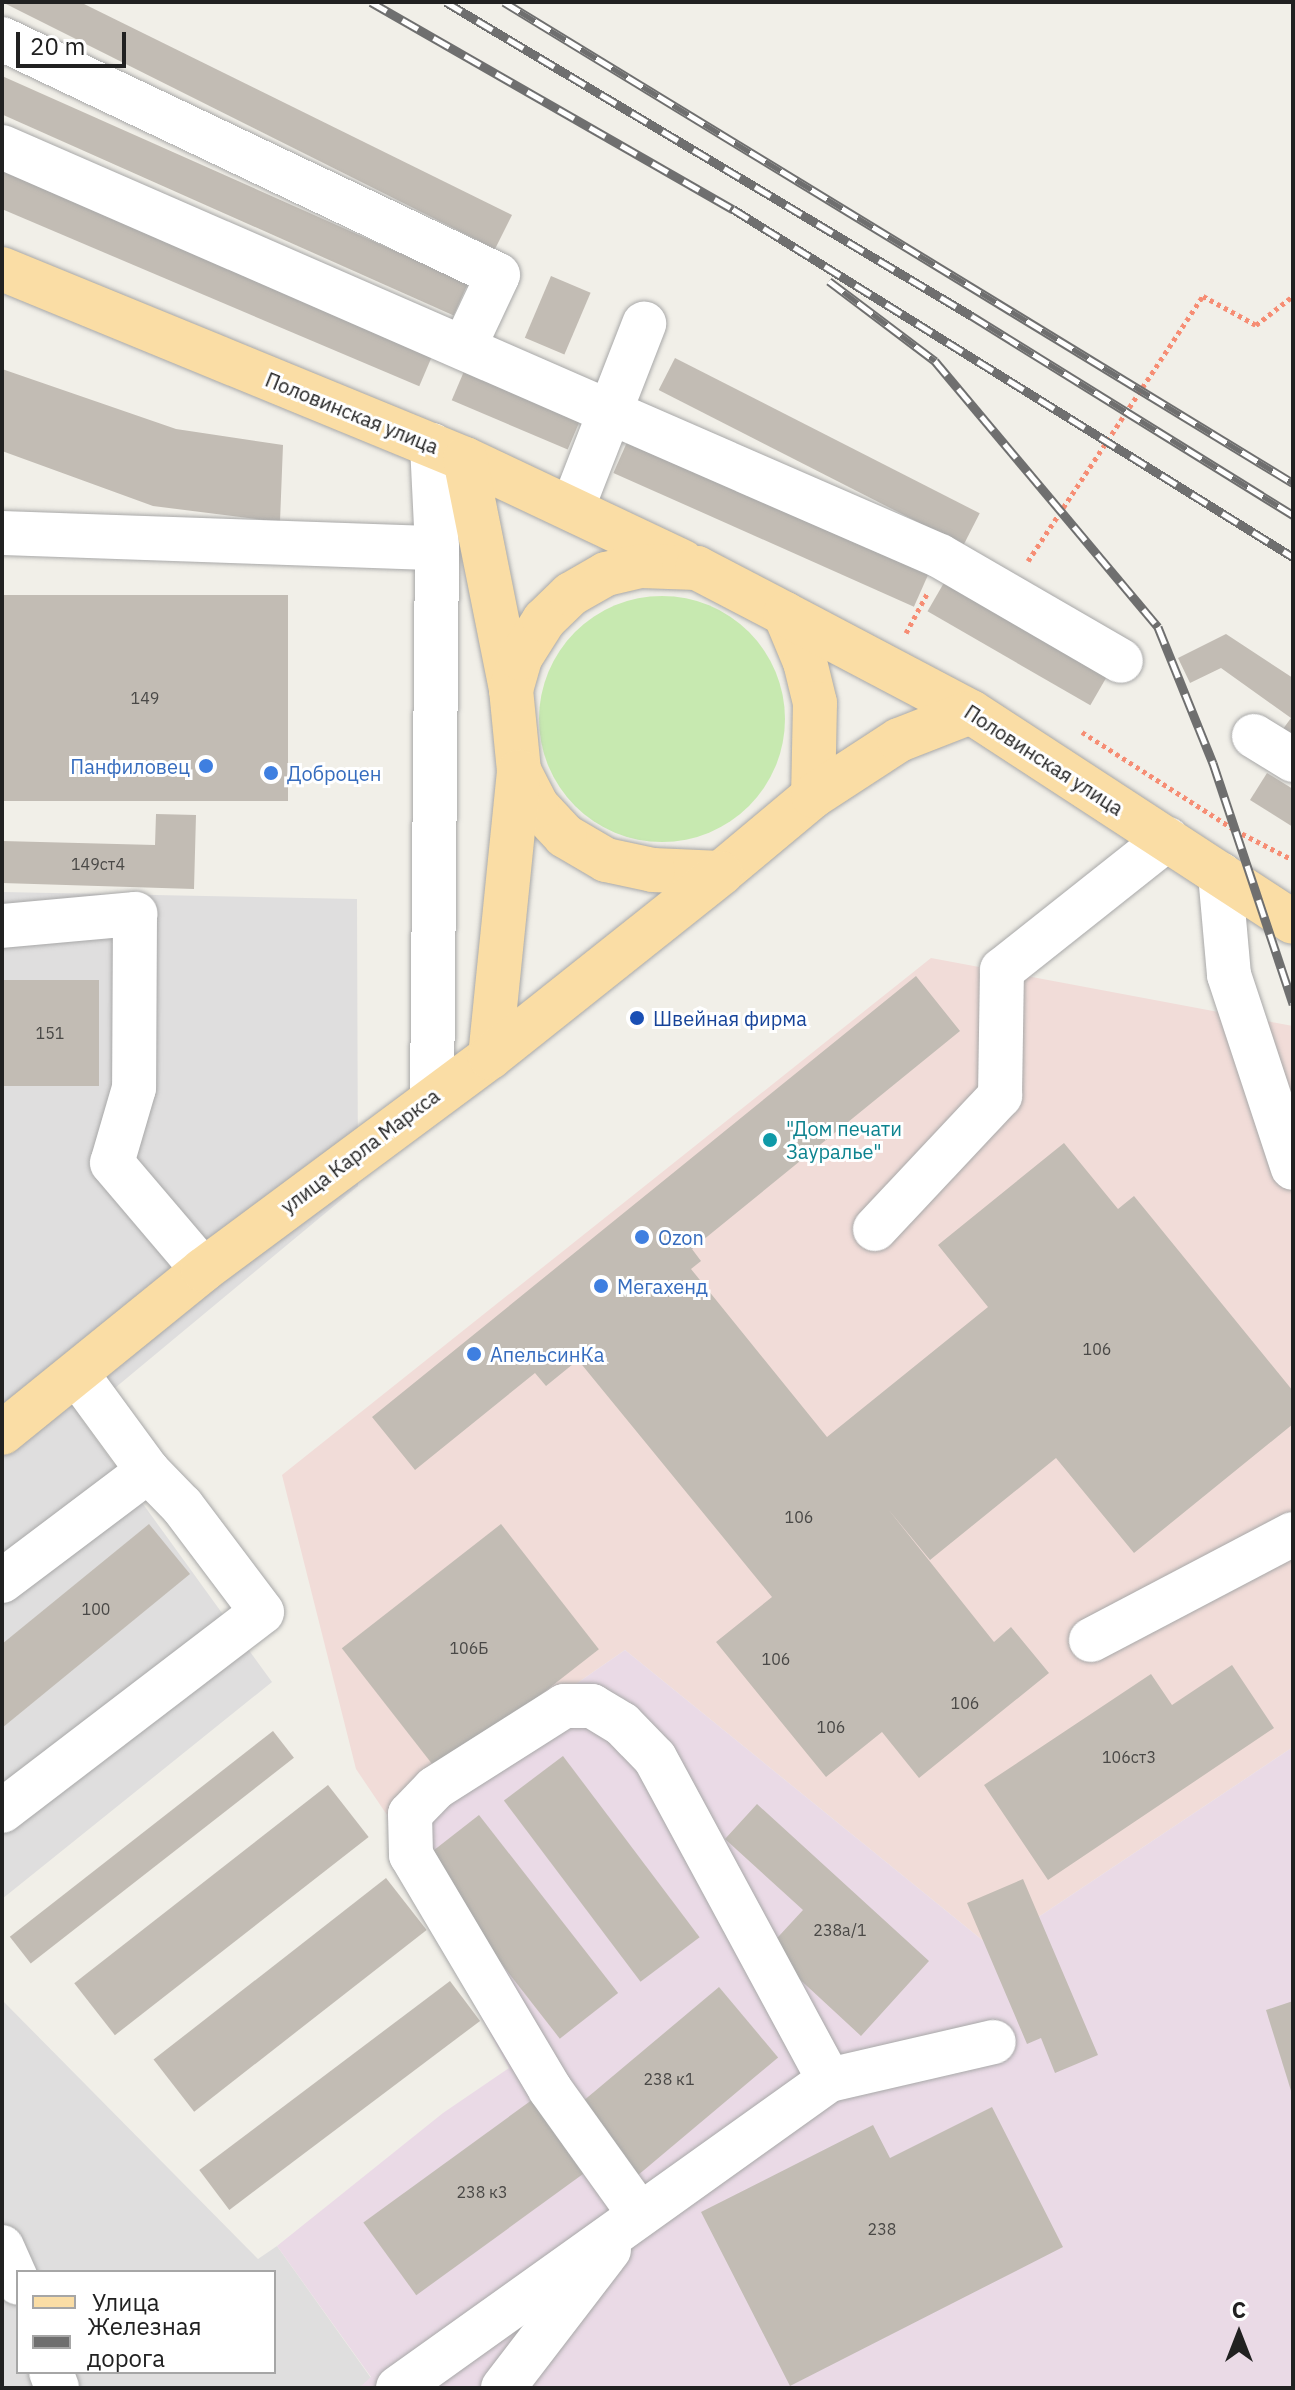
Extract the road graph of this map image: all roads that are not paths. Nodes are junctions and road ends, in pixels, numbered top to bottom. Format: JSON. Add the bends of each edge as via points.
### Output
{"nodes":[{"id":1,"x":2,"y":39,"type":"edge"},
{"id":2,"x":2,"y":147,"type":"edge"},
{"id":3,"x":2,"y":269,"type":"edge"},
{"id":4,"x":644,"y":324,"type":"dead end"},
{"id":5,"x":465,"y":345,"type":"junction"},
{"id":6,"x":613,"y":409,"type":"junction"},
{"id":7,"x":448,"y":452,"type":"junction"},
{"id":8,"x":572,"y":509,"type":"junction"},
{"id":9,"x":2,"y":533,"type":"edge"},
{"id":10,"x":437,"y":548,"type":"junction"},
{"id":11,"x":697,"y":568,"type":"junction"},
{"id":12,"x":785,"y":614,"type":"junction"},
{"id":13,"x":1121,"y":661,"type":"dead end"},
{"id":14,"x":511,"y":690,"type":"junction"},
{"id":15,"x":971,"y":712,"type":"junction"},
{"id":16,"x":1254,"y":736,"type":"dead end"},
{"id":17,"x":1293,"y":760,"type":"edge"},
{"id":18,"x":519,"y":771,"type":"junction"},
{"id":19,"x":813,"y":796,"type":"junction"},
{"id":20,"x":1167,"y":839,"type":"junction"},
{"id":21,"x":721,"y":873,"type":"junction"},
{"id":22,"x":1220,"y":874,"type":"junction"},
{"id":23,"x":1293,"y":922,"type":"edge"},
{"id":24,"x":2,"y":926,"type":"edge"},
{"id":25,"x":490,"y":1057,"type":"junction"},
{"id":26,"x":432,"y":1097,"type":"junction"},
{"id":27,"x":1293,"y":1168,"type":"edge"},
{"id":28,"x":875,"y":1229,"type":"dead end"},
{"id":29,"x":203,"y":1270,"type":"junction"},
{"id":30,"x":77,"y":1374,"type":"junction"},
{"id":31,"x":2,"y":1433,"type":"edge"},
{"id":32,"x":148,"y":1471,"type":"junction"},
{"id":33,"x":1293,"y":1534,"type":"edge"},
{"id":34,"x":2,"y":1581,"type":"edge"},
{"id":35,"x":1091,"y":1640,"type":"dead end"},
{"id":36,"x":2,"y":1811,"type":"edge"},
{"id":37,"x":994,"y":2042,"type":"dead end"},
{"id":38,"x":829,"y":2080,"type":"junction"},
{"id":39,"x":638,"y":2212,"type":"junction"},
{"id":40,"x":2,"y":2247,"type":"edge"},
{"id":41,"x":16,"y":2278,"type":"edge"},
{"id":42,"x":398,"y":2388,"type":"edge"},
{"id":43,"x":503,"y":2388,"type":"edge"}],
"edges":[{"from":1,"to":5,"type":"lane","via":[[498,275]]},
{"from":2,"to":5,"type":"lane"},
{"from":3,"to":7,"type":"main road","name":"Половинская улица"},
{"from":4,"to":6,"type":"lane"},
{"from":5,"to":6,"type":"lane"},
{"from":6,"to":8,"type":"lane"},
{"from":6,"to":13,"type":"lane","via":[[940,556]]},
{"from":7,"to":8,"type":"main road","name":"Половинская улица"},
{"from":7,"to":10,"type":"lane"},
{"from":7,"to":14,"type":"main road"},
{"from":8,"to":11,"type":"main road","name":"Половинская улица"},
{"from":9,"to":10,"type":"lane"},
{"from":10,"to":26,"type":"lane"},
{"from":11,"to":12,"type":"main road","name":"Половинская улица"},
{"from":11,"to":14,"type":"main road","via":[[641,566],[606,574],[571,594],[544,620],[520,658]]},
{"from":12,"to":15,"type":"main road","name":"Половинская улица"},
{"from":12,"to":19,"type":"main road","via":[[815,703]]},
{"from":14,"to":18,"type":"main road"},
{"from":15,"to":19,"type":"main road","name":"улица Карла Маркса","via":[[899,740]]},
{"from":15,"to":20,"type":"main road","name":"Половинская улица"},
{"from":16,"to":17,"type":"lane"},
{"from":18,"to":21,"type":"main road","via":[[537,806],[565,836],[606,860],[653,870]]},
{"from":18,"to":25,"type":"main road"},
{"from":19,"to":21,"type":"main road","name":"улица Карла Маркса"},
{"from":20,"to":22,"type":"main road","name":"Половинская улица"},
{"from":20,"to":28,"type":"lane","via":[[1002,970],[1000,1096]]},
{"from":21,"to":25,"type":"main road","name":"улица Карла Маркса"},
{"from":22,"to":23,"type":"main road","name":"Половинская улица"},
{"from":22,"to":27,"type":"lane","via":[[1229,975]]},
{"from":24,"to":29,"type":"lane","via":[[135,914],[134,1088],[112,1163]]},
{"from":25,"to":26,"type":"main road","name":"улица Карла Маркса"},
{"from":26,"to":29,"type":"main road","name":"улица Карла Маркса"},
{"from":29,"to":30,"type":"main road","name":"улица Карла Маркса"},
{"from":30,"to":31,"type":"main road","name":"улица Карла Маркса"},
{"from":30,"to":32,"type":"lane"},
{"from":32,"to":34,"type":"lane"},
{"from":32,"to":36,"type":"lane","via":[[182,1506],[262,1612]]},
{"from":33,"to":35,"type":"lane"},
{"from":37,"to":38,"type":"lane"},
{"from":38,"to":39,"type":"lane"},
{"from":38,"to":39,"type":"lane","via":[[655,1758],[622,1724],[592,1706],[564,1706],[435,1788],[410,1814],[411,1855],[550,2089]]},
{"from":39,"to":42,"type":"lane"},
{"from":39,"to":43,"type":"lane"},
{"from":40,"to":41,"type":"lane"}]}
